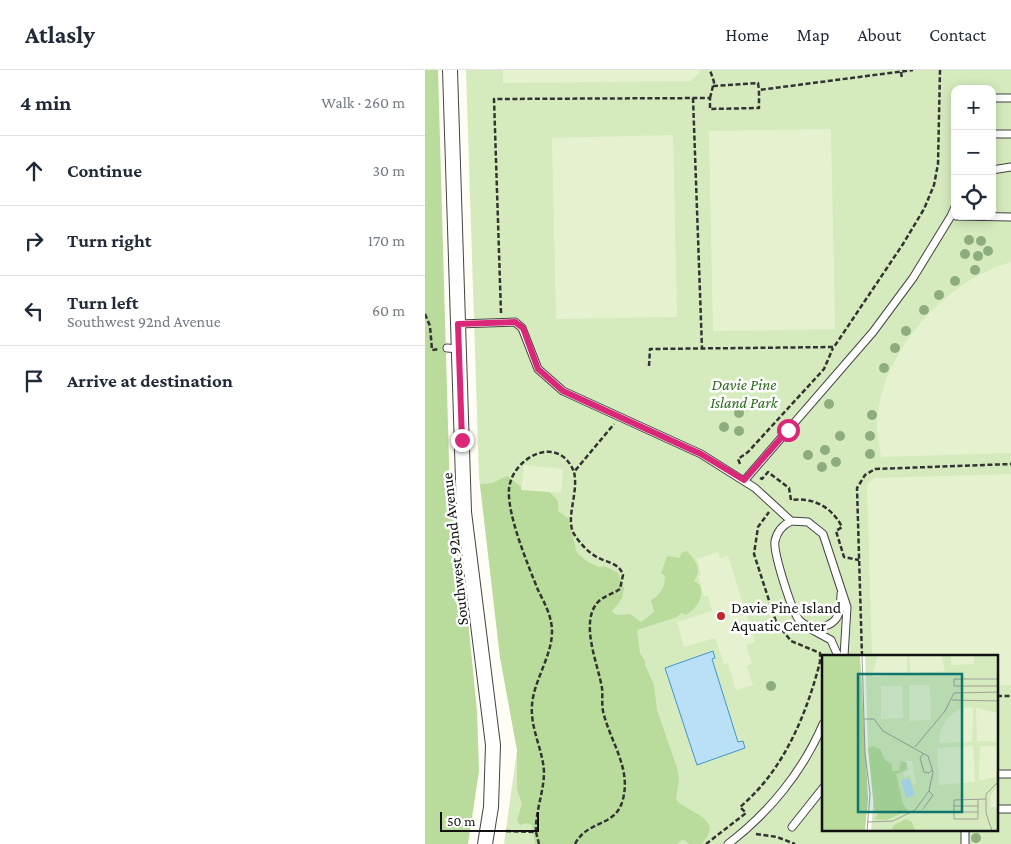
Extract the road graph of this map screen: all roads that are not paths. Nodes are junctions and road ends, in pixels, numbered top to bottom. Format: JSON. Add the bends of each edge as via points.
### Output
{"nodes":[{"id":1,"x":450,"y":70,"type":"edge"},
{"id":2,"x":996,"y":98,"type":"edge"},
{"id":3,"x":1011,"y":98,"type":"edge"},
{"id":4,"x":996,"y":134,"type":"edge"},
{"id":5,"x":1011,"y":134,"type":"edge"},
{"id":6,"x":1011,"y":168,"type":"edge"},
{"id":7,"x":996,"y":170,"type":"edge"},
{"id":8,"x":996,"y":216,"type":"edge"},
{"id":9,"x":1011,"y":216,"type":"edge"},
{"id":10,"x":951,"y":220,"type":"edge"},
{"id":11,"x":458,"y":324,"type":"junction"},
{"id":12,"x":744,"y":480,"type":"junction"},
{"id":13,"x":791,"y":521,"type":"junction"},
{"id":14,"x":841,"y":587,"type":"junction"},
{"id":15,"x":805,"y":625,"type":"junction"},
{"id":16,"x":838,"y":655,"type":"edge"},
{"id":17,"x":844,"y":655,"type":"edge"},
{"id":18,"x":822,"y":729,"type":"edge"},
{"id":19,"x":822,"y":789,"type":"edge"},
{"id":20,"x":792,"y":827,"type":"dead end"},
{"id":21,"x":485,"y":844,"type":"edge"},
{"id":22,"x":728,"y":844,"type":"edge"}],
"edges":[{"from":1,"to":11,"type":"street","name":"Southwest 92nd Avenue"},
{"from":2,"to":3,"type":"lane"},
{"from":4,"to":5,"type":"lane"},
{"from":6,"to":7,"type":"lane"},
{"from":8,"to":9,"type":"lane"},
{"from":10,"to":12,"type":"lane","via":[[873,332]]},
{"from":11,"to":12,"type":"lane","via":[[515,322],[523,328],[538,369],[563,391],[701,454]]},
{"from":11,"to":21,"type":"street","name":"Southwest 92nd Avenue","via":[[453,348],[464,512],[493,745],[491,807]]},
{"from":12,"to":13,"type":"lane"},
{"from":13,"to":14,"type":"lane","via":[[808,522],[823,534]]},
{"from":13,"to":15,"type":"lane","via":[[779,530],[775,550],[794,611]]},
{"from":14,"to":15,"type":"lane","via":[[840,609],[835,620],[824,626]]},
{"from":14,"to":17,"type":"lane","via":[[847,607]]},
{"from":15,"to":16,"type":"lane","via":[[831,640]]},
{"from":18,"to":22,"type":"lane","via":[[788,784],[764,813]]},
{"from":19,"to":20,"type":"lane"}]}
